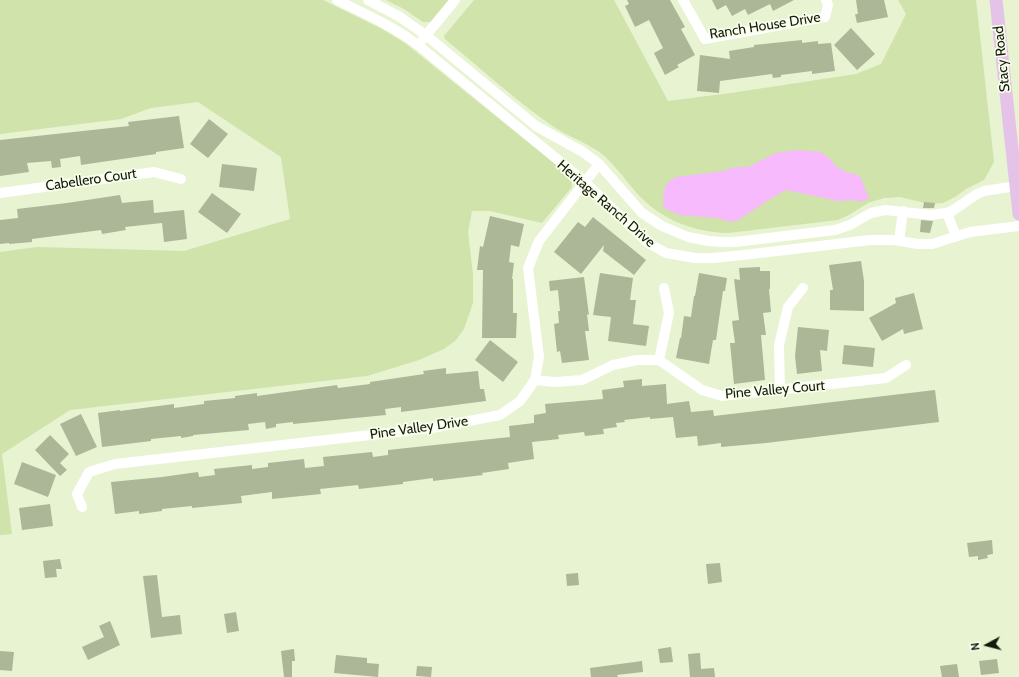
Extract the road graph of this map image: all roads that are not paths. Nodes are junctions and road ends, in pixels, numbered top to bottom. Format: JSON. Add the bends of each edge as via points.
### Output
{"nodes":[{"id":1,"x":337,"y":0,"type":"edge"},
{"id":2,"x":368,"y":0,"type":"edge"},
{"id":3,"x":455,"y":0,"type":"edge"},
{"id":4,"x":683,"y":0,"type":"edge"},
{"id":5,"x":826,"y":0,"type":"edge"},
{"id":6,"x":996,"y":0,"type":"edge"},
{"id":7,"x":426,"y":36,"type":"junction"},
{"id":8,"x":418,"y":45,"type":"junction"},
{"id":9,"x":599,"y":164,"type":"junction"},
{"id":10,"x":181,"y":179,"type":"dead end"},
{"id":11,"x":585,"y":182,"type":"junction"},
{"id":12,"x":1016,"y":186,"type":"junction"},
{"id":13,"x":0,"y":192,"type":"edge"},
{"id":14,"x":1019,"y":209,"type":"edge"},
{"id":15,"x":903,"y":212,"type":"junction"},
{"id":16,"x":947,"y":213,"type":"junction"},
{"id":17,"x":1019,"y":226,"type":"edge"},
{"id":18,"x":956,"y":236,"type":"junction"},
{"id":19,"x":899,"y":241,"type":"junction"},
{"id":20,"x":664,"y":288,"type":"dead end"},
{"id":21,"x":803,"y":288,"type":"dead end"},
{"id":22,"x":659,"y":360,"type":"junction"},
{"id":23,"x":906,"y":365,"type":"dead end"},
{"id":24,"x":535,"y":380,"type":"junction"},
{"id":25,"x":780,"y":390,"type":"junction"},
{"id":26,"x":82,"y":507,"type":"dead end"}],
"edges":[{"from":1,"to":8,"type":"street","name":"Heritage Ranch Drive","via":[[386,24]]},
{"from":2,"to":7,"type":"street","name":"Heritage Ranch Drive","via":[[400,17]]},
{"from":3,"to":7,"type":"street"},
{"from":4,"to":5,"type":"street","name":"Ranch House Drive","via":[[705,38],[825,17],[828,5]]},
{"from":6,"to":12,"type":"main road","name":"Stacy Road"},
{"from":7,"to":8,"type":"street"},
{"from":7,"to":9,"type":"street","name":"Heritage Ranch Drive","via":[[536,126],[583,152]]},
{"from":8,"to":11,"type":"street","name":"Heritage Ranch Drive"},
{"from":9,"to":11,"type":"street","name":"Pine Valley Drive"},
{"from":9,"to":15,"type":"street","name":"Heritage Ranch Drive","via":[[633,203],[652,220],[676,233],[709,242],[735,242],[835,230],[878,211]]},
{"from":10,"to":13,"type":"street","name":"Cabellero Court","via":[[154,172]]},
{"from":11,"to":19,"type":"street","name":"Heritage Ranch Drive","via":[[648,243],[666,253],[685,257],[713,258],[882,239]]},
{"from":11,"to":24,"type":"street","name":"Pine Valley Drive","via":[[539,241],[528,268],[538,357]]},
{"from":12,"to":14,"type":"main road","name":"Stacy Road"},
{"from":12,"to":16,"type":"street","name":"Heritage Ranch Drive","via":[[984,191]]},
{"from":15,"to":16,"type":"street","name":"Heritage Ranch Drive","via":[[931,215]]},
{"from":15,"to":19,"type":"street"},
{"from":16,"to":18,"type":"street"},
{"from":17,"to":18,"type":"street","name":"Heritage Ranch Drive","via":[[977,230]]},
{"from":18,"to":19,"type":"street","name":"Heritage Ranch Drive","via":[[932,244]]},
{"from":20,"to":22,"type":"street","via":[[668,313]]},
{"from":21,"to":25,"type":"street","via":[[788,307],[779,345]]},
{"from":22,"to":24,"type":"street","via":[[637,360],[613,365],[582,380]]},
{"from":22,"to":25,"type":"street","name":"Pine Valley Court","via":[[702,390],[722,396]]},
{"from":23,"to":25,"type":"street","name":"Pine Valley Court","via":[[886,378]]},
{"from":24,"to":26,"type":"street","name":"Pine Valley Drive","via":[[520,401],[500,415],[432,428],[115,464],[89,472],[77,494]]}]}
